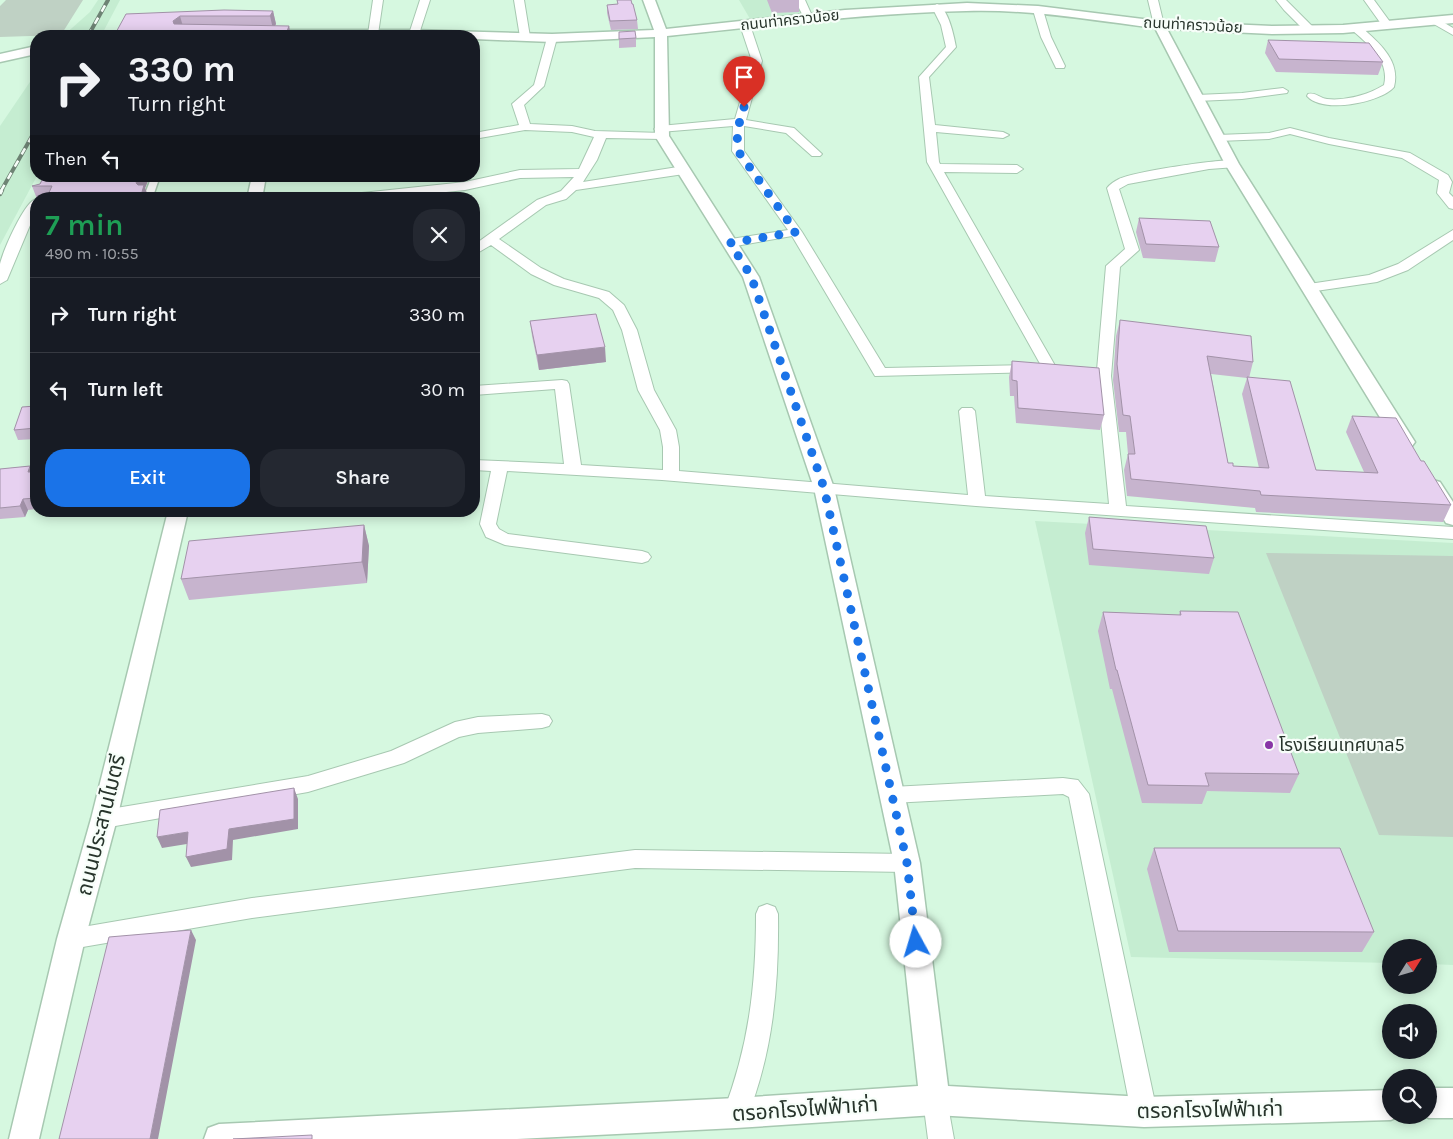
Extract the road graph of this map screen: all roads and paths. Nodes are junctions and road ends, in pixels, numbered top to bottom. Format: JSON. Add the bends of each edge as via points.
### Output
{"nodes":[{"id":1,"x":378,"y":0,"type":"edge"},
{"id":2,"x":424,"y":0,"type":"edge"},
{"id":3,"x":519,"y":0,"type":"edge"},
{"id":4,"x":649,"y":0,"type":"edge"},
{"id":5,"x":800,"y":0,"type":"edge"},
{"id":6,"x":1154,"y":0,"type":"edge"},
{"id":7,"x":1281,"y":0,"type":"edge"},
{"id":8,"x":1369,"y":0,"type":"edge"},
{"id":9,"x":963,"y":3,"type":"edge"},
{"id":10,"x":937,"y":7,"type":"junction"},
{"id":11,"x":1038,"y":10,"type":"junction"},
{"id":12,"x":808,"y":18,"type":"junction"},
{"id":13,"x":1453,"y":19,"type":"edge"},
{"id":14,"x":1436,"y":21,"type":"junction"},
{"id":15,"x":746,"y":25,"type":"junction"},
{"id":16,"x":1159,"y":25,"type":"junction"},
{"id":17,"x":1388,"y":26,"type":"junction"},
{"id":18,"x":1356,"y":28,"type":"junction"},
{"id":19,"x":374,"y":30,"type":"edge"},
{"id":20,"x":415,"y":30,"type":"edge"},
{"id":21,"x":1309,"y":30,"type":"junction"},
{"id":22,"x":1453,"y":32,"type":"edge"},
{"id":23,"x":661,"y":33,"type":"junction"},
{"id":24,"x":525,"y":37,"type":"junction"},
{"id":25,"x":480,"y":38,"type":"edge"},
{"id":26,"x":552,"y":38,"type":"junction"},
{"id":27,"x":30,"y":51,"type":"edge"},
{"id":28,"x":0,"y":58,"type":"edge"},
{"id":29,"x":1060,"y":66,"type":"dead end"},
{"id":30,"x":1283,"y":91,"type":"dead end"},
{"id":31,"x":1312,"y":96,"type":"dead end"},
{"id":32,"x":1197,"y":98,"type":"junction"},
{"id":33,"x":740,"y":122,"type":"junction"},
{"id":34,"x":526,"y":127,"type":"junction"},
{"id":35,"x":930,"y":128,"type":"junction"},
{"id":36,"x":661,"y":133,"type":"junction"},
{"id":37,"x":602,"y":134,"type":"junction"},
{"id":38,"x":480,"y":135,"type":"edge"},
{"id":39,"x":1003,"y":135,"type":"dead end"},
{"id":40,"x":1218,"y":138,"type":"junction"},
{"id":41,"x":816,"y":154,"type":"dead end"},
{"id":42,"x":1232,"y":164,"type":"junction"},
{"id":43,"x":936,"y":168,"type":"junction"},
{"id":44,"x":1017,"y":169,"type":"dead end"},
{"id":45,"x":684,"y":170,"type":"junction"},
{"id":46,"x":581,"y":173,"type":"junction"},
{"id":47,"x":572,"y":187,"type":"junction"},
{"id":48,"x":409,"y":192,"type":"edge"},
{"id":49,"x":1453,"y":205,"type":"edge"},
{"id":50,"x":30,"y":216,"type":"edge"},
{"id":51,"x":796,"y":232,"type":"junction"},
{"id":52,"x":1453,"y":234,"type":"edge"},
{"id":53,"x":492,"y":240,"type":"junction"},
{"id":54,"x":730,"y":243,"type":"junction"},
{"id":55,"x":480,"y":247,"type":"edge"},
{"id":56,"x":0,"y":280,"type":"edge"},
{"id":57,"x":1309,"y":288,"type":"junction"},
{"id":58,"x":1050,"y":368,"type":"junction"},
{"id":59,"x":1104,"y":376,"type":"junction"},
{"id":60,"x":480,"y":390,"type":"edge"},
{"id":61,"x":967,"y":411,"type":"dead end"},
{"id":62,"x":1412,"y":452,"type":"edge"},
{"id":63,"x":480,"y":465,"type":"edge"},
{"id":64,"x":500,"y":466,"type":"junction"},
{"id":65,"x":573,"y":468,"type":"junction"},
{"id":66,"x":1422,"y":469,"type":"edge"},
{"id":67,"x":671,"y":476,"type":"junction"},
{"id":68,"x":824,"y":488,"type":"junction"},
{"id":69,"x":977,"y":501,"type":"junction"},
{"id":70,"x":1118,"y":509,"type":"junction"},
{"id":71,"x":177,"y":517,"type":"edge"},
{"id":72,"x":1453,"y":518,"type":"edge"},
{"id":73,"x":1453,"y":533,"type":"edge"},
{"id":74,"x":642,"y":557,"type":"dead end"},
{"id":75,"x":542,"y":720,"type":"dead end"},
{"id":76,"x":892,"y":795,"type":"junction"},
{"id":77,"x":104,"y":819,"type":"junction"},
{"id":78,"x":907,"y":863,"type":"junction"},
{"id":79,"x":767,"y":914,"type":"dead end"},
{"id":80,"x":71,"y":939,"type":"junction"},
{"id":81,"x":934,"y":1100,"type":"junction"},
{"id":82,"x":1437,"y":1103,"type":"edge"},
{"id":83,"x":1453,"y":1103,"type":"edge"},
{"id":84,"x":1382,"y":1105,"type":"edge"},
{"id":85,"x":1144,"y":1112,"type":"junction"},
{"id":86,"x":736,"y":1113,"type":"junction"},
{"id":87,"x":24,"y":1139,"type":"edge"},
{"id":88,"x":219,"y":1139,"type":"edge"},
{"id":89,"x":941,"y":1139,"type":"edge"}],
"edges":[{"from":1,"to":19,"type":"street"},
{"from":2,"to":20,"type":"street"},
{"from":3,"to":24,"type":"street"},
{"from":4,"to":23,"type":"street"},
{"from":5,"to":12,"type":"street"},
{"from":6,"to":16,"type":"street"},
{"from":7,"to":21,"type":"street"},
{"from":8,"to":17,"type":"street"},
{"from":9,"to":10,"type":"street","name":"ถนนท่าคราวน้อย"},
{"from":9,"to":11,"type":"street","name":"ถนนท่าคราวน้อย"},
{"from":10,"to":12,"type":"street","name":"ถนนท่าคราวน้อย"},
{"from":10,"to":35,"type":"street","via":[[946,24],[951,47],[924,77]]},
{"from":11,"to":16,"type":"street","name":"ถนนท่าคราวน้อย"},
{"from":11,"to":29,"type":"street","via":[[1046,38]]},
{"from":12,"to":15,"type":"street","name":"ถนนท่าคราวน้อย"},
{"from":13,"to":14,"type":"street","name":"ถนนท่าคราวน้อย"},
{"from":14,"to":17,"type":"street","name":"ถนนท่าคราวน้อย"},
{"from":14,"to":22,"type":"street"},
{"from":15,"to":23,"type":"street","name":"ถนนท่าคราวน้อย"},
{"from":15,"to":33,"type":"street","via":[[756,61]]},
{"from":16,"to":21,"type":"street","name":"ถนนท่าคราวน้อย"},
{"from":16,"to":32,"type":"street"},
{"from":17,"to":18,"type":"street","name":"ถนนท่าคราวน้อย"},
{"from":18,"to":21,"type":"street","name":"ถนนท่าคราวน้อย"},
{"from":18,"to":31,"type":"street","via":[[1386,57],[1389,87],[1347,101],[1324,102]]},
{"from":23,"to":26,"type":"street","name":"ถนนท่าคราวน้อย"},
{"from":23,"to":36,"type":"street"},
{"from":24,"to":25,"type":"street","name":"ถนนท่าคราวน้อย"},
{"from":24,"to":26,"type":"street","name":"ถนนท่าคราวน้อย"},
{"from":26,"to":34,"type":"street","via":[[539,86],[518,104]]},
{"from":27,"to":28,"type":"street"},
{"from":30,"to":32,"type":"street"},
{"from":32,"to":40,"type":"street"},
{"from":33,"to":36,"type":"street"},
{"from":33,"to":41,"type":"street","via":[[790,130]]},
{"from":33,"to":51,"type":"street","via":[[738,151]]},
{"from":34,"to":37,"type":"street"},
{"from":34,"to":38,"type":"street"},
{"from":35,"to":39,"type":"street"},
{"from":35,"to":43,"type":"street"},
{"from":36,"to":37,"type":"street"},
{"from":36,"to":45,"type":"street"},
{"from":37,"to":46,"type":"street","via":[[593,158]]},
{"from":40,"to":42,"type":"street"},
{"from":40,"to":49,"type":"street","via":[[1269,136],[1290,131],[1406,155],[1444,178],[1444,193]]},
{"from":42,"to":57,"type":"street"},
{"from":42,"to":59,"type":"street","via":[[1208,165],[1124,181],[1113,188],[1132,250],[1113,266]]},
{"from":43,"to":44,"type":"street"},
{"from":43,"to":58,"type":"street"},
{"from":45,"to":47,"type":"street"},
{"from":45,"to":54,"type":"street"},
{"from":46,"to":47,"type":"street"},
{"from":46,"to":48,"type":"street","via":[[520,174],[465,186]]},
{"from":47,"to":53,"type":"street","via":[[562,196],[541,202]]},
{"from":50,"to":56,"type":"street"},
{"from":51,"to":54,"type":"street"},
{"from":51,"to":58,"type":"street","via":[[880,373]]},
{"from":52,"to":57,"type":"street","via":[[1403,267],[1372,280]]},
{"from":53,"to":55,"type":"street"},
{"from":53,"to":67,"type":"street","via":[[513,257],[552,279],[610,299],[622,314],[632,333],[645,389],[667,429],[672,452]]},
{"from":54,"to":68,"type":"street","via":[[751,276]]},
{"from":57,"to":62,"type":"street"},
{"from":58,"to":59,"type":"street"},
{"from":59,"to":70,"type":"street"},
{"from":60,"to":65,"type":"street","via":[[562,384]]},
{"from":61,"to":69,"type":"street"},
{"from":63,"to":64,"type":"street"},
{"from":64,"to":65,"type":"street"},
{"from":64,"to":74,"type":"street","via":[[488,524],[492,533],[504,539]]},
{"from":65,"to":67,"type":"street"},
{"from":66,"to":72,"type":"street"},
{"from":67,"to":68,"type":"street"},
{"from":68,"to":69,"type":"street"},
{"from":68,"to":76,"type":"street"},
{"from":69,"to":70,"type":"street"},
{"from":70,"to":73,"type":"street"},
{"from":71,"to":77,"type":"street","name":"ถนนประสานไมตรี"},
{"from":75,"to":77,"type":"street","via":[[455,730],[397,757],[308,784]]},
{"from":76,"to":78,"type":"street"},
{"from":76,"to":85,"type":"street","via":[[1063,786],[1071,786],[1079,794]]},
{"from":77,"to":80,"type":"street","name":"ถนนประสานไมตรี"},
{"from":78,"to":80,"type":"street","via":[[635,859],[252,908]]},
{"from":78,"to":81,"type":"street"},
{"from":79,"to":86,"type":"street","via":[[760,1024],[751,1070]]},
{"from":80,"to":87,"type":"street","name":"ถนนประสานไมตรี"},
{"from":81,"to":85,"type":"street","name":"ตรอกโรงไฟฟ้าเก่า"},
{"from":81,"to":86,"type":"street","name":"ตรอกโรงไฟฟ้าเก่า"},
{"from":81,"to":89,"type":"street"},
{"from":82,"to":83,"type":"street"},
{"from":84,"to":85,"type":"street","name":"ตรอกโรงไฟฟ้าเก่า"},
{"from":86,"to":88,"type":"street","name":"ตรอกโรงไฟฟ้าเก่า"}]}
